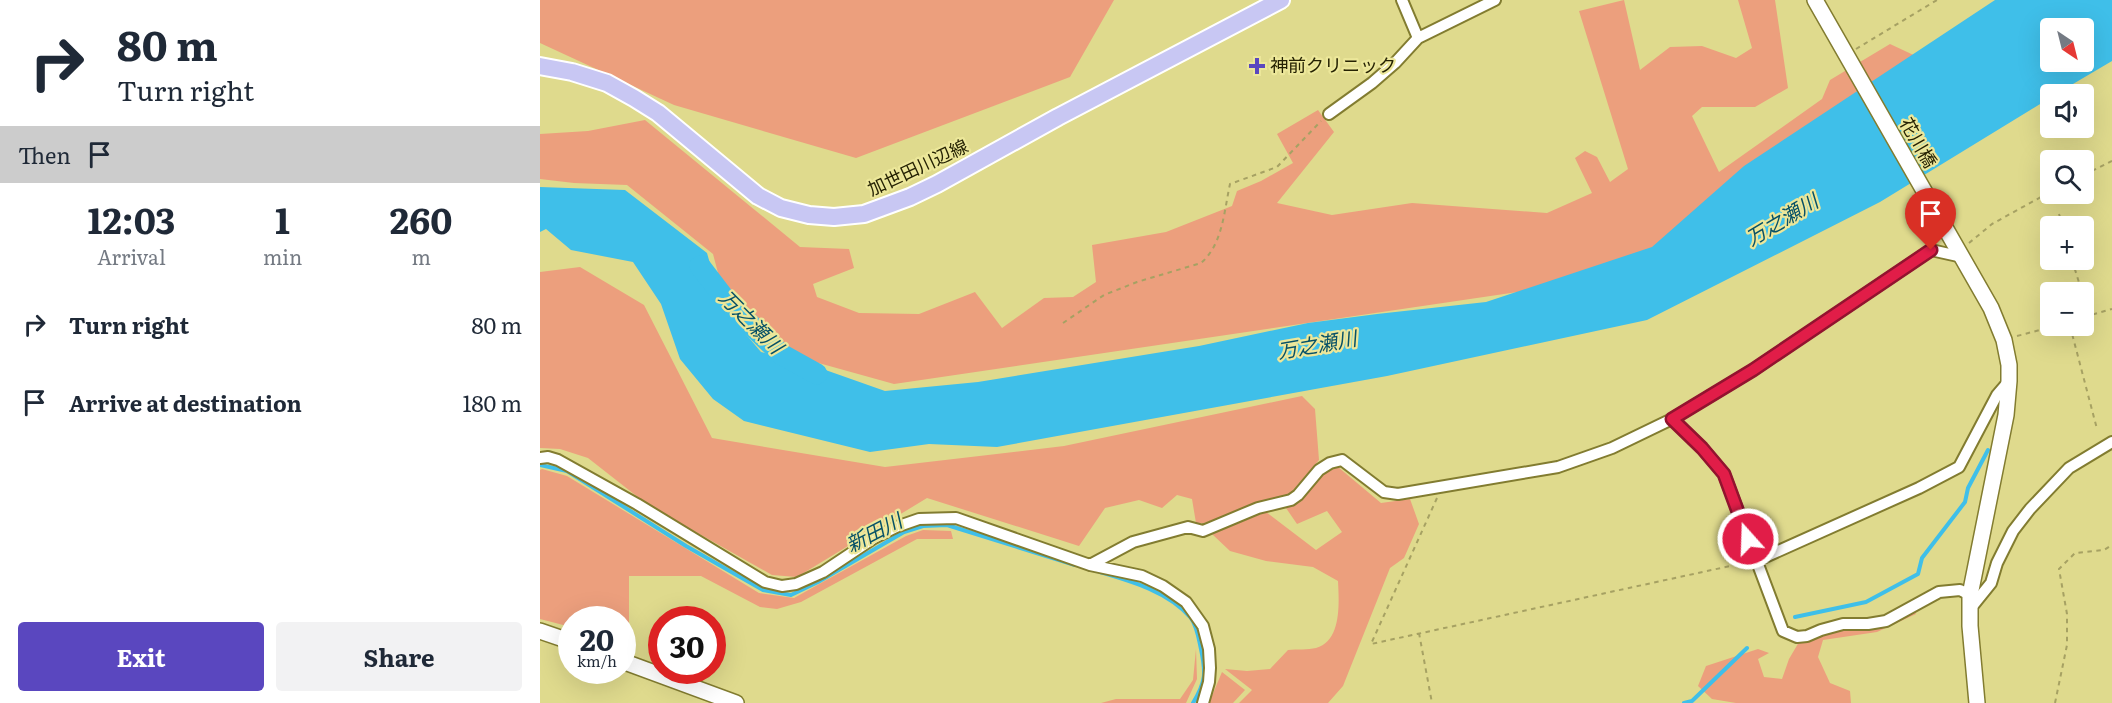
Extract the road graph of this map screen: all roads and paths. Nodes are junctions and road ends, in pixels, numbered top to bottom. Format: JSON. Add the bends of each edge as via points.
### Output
{"nodes":[{"id":1,"x":1281,"y":0,"type":"edge"},
{"id":2,"x":1402,"y":0,"type":"edge"},
{"id":3,"x":1495,"y":0,"type":"edge"},
{"id":4,"x":1815,"y":0,"type":"edge"},
{"id":5,"x":1937,"y":0,"type":"edge"},
{"id":6,"x":1418,"y":38,"type":"junction"},
{"id":7,"x":1848,"y":58,"type":"junction"},
{"id":8,"x":540,"y":66,"type":"edge"},
{"id":9,"x":1329,"y":114,"type":"joint"},
{"id":10,"x":2112,"y":161,"type":"edge"},
{"id":11,"x":2094,"y":170,"type":"edge"},
{"id":12,"x":2040,"y":198,"type":"edge"},
{"id":13,"x":1963,"y":259,"type":"junction"},
{"id":14,"x":2112,"y":309,"type":"edge"},
{"id":15,"x":2094,"y":314,"type":"edge"},
{"id":16,"x":1063,"y":323,"type":"dead end"},
{"id":17,"x":2040,"y":330,"type":"edge"},
{"id":18,"x":2073,"y":336,"type":"edge"},
{"id":19,"x":2004,"y":340,"type":"junction"},
{"id":20,"x":2009,"y":381,"type":"junction"},
{"id":21,"x":1672,"y":419,"type":"junction"},
{"id":22,"x":2097,"y":429,"type":"dead end"},
{"id":23,"x":2112,"y":442,"type":"edge"},
{"id":24,"x":540,"y":458,"type":"edge"},
{"id":25,"x":1443,"y":485,"type":"junction"},
{"id":26,"x":2112,"y":545,"type":"edge"},
{"id":27,"x":1756,"y":561,"type":"junction"},
{"id":28,"x":1090,"y":565,"type":"junction"},
{"id":29,"x":1970,"y":602,"type":"junction"},
{"id":30,"x":540,"y":631,"type":"edge"},
{"id":31,"x":1419,"y":633,"type":"junction"},
{"id":32,"x":558,"y":637,"type":"edge"},
{"id":33,"x":636,"y":666,"type":"edge"},
{"id":34,"x":736,"y":703,"type":"edge"},
{"id":35,"x":1203,"y":703,"type":"edge"},
{"id":36,"x":1432,"y":703,"type":"edge"},
{"id":37,"x":1977,"y":703,"type":"edge"},
{"id":38,"x":2055,"y":703,"type":"edge"}],
"edges":[{"from":1,"to":8,"type":"main road","name":"加世田川辺線","via":[[937,184],[864,214],[834,217],[781,208],[758,196],[658,113],[634,98],[572,72]]},
{"from":2,"to":6,"type":"street"},
{"from":3,"to":6,"type":"street"},
{"from":4,"to":7,"type":"street","name":"花川橋"},
{"from":5,"to":7,"type":"path"},
{"from":6,"to":9,"type":"street","via":[[1395,63]]},
{"from":7,"to":13,"type":"street","name":"花川橋"},
{"from":9,"to":16,"type":"path","via":[[1277,167],[1230,184],[1218,240],[1201,263],[1104,296]]},
{"from":10,"to":11,"type":"path"},
{"from":12,"to":13,"type":"path","via":[[1992,224],[1966,245]]},
{"from":13,"to":19,"type":"street","name":"花川橋"},
{"from":13,"to":21,"type":"street","via":[[1931,250],[1753,370]]},
{"from":14,"to":15,"type":"path"},
{"from":17,"to":19,"type":"path"},
{"from":18,"to":22,"type":"path"},
{"from":19,"to":20,"type":"street","name":"花川橋"},
{"from":20,"to":27,"type":"street","via":[[1997,395],[1959,467]]},
{"from":20,"to":29,"type":"street","name":"花川橋"},
{"from":21,"to":25,"type":"street","via":[[1612,448],[1558,466]]},
{"from":21,"to":27,"type":"street","via":[[1724,474]]},
{"from":23,"to":29,"type":"street","via":[[2069,468],[2030,509],[2013,531],[1991,583]]},
{"from":24,"to":28,"type":"street","via":[[558,460],[765,582],[782,586],[823,572],[874,537],[919,519],[956,518]]},
{"from":25,"to":28,"type":"street","via":[[1398,494],[1384,492],[1342,460],[1319,470],[1291,500],[1258,508],[1203,531],[1188,526],[1133,542]]},
{"from":25,"to":31,"type":"path","via":[[1371,644]]},
{"from":26,"to":38,"type":"path","via":[[2104,550],[2075,553],[2060,569],[2067,645]]},
{"from":27,"to":29,"type":"street","via":[[1783,631],[1797,637],[1844,624],[1886,621],[1939,592],[1960,590]]},
{"from":27,"to":31,"type":"path"},
{"from":28,"to":35,"type":"street","via":[[1142,576],[1186,602],[1203,626],[1210,668]]},
{"from":29,"to":37,"type":"street","name":"花川橋"},
{"from":30,"to":32,"type":"street"},
{"from":31,"to":36,"type":"path"},
{"from":33,"to":34,"type":"street"}]}
